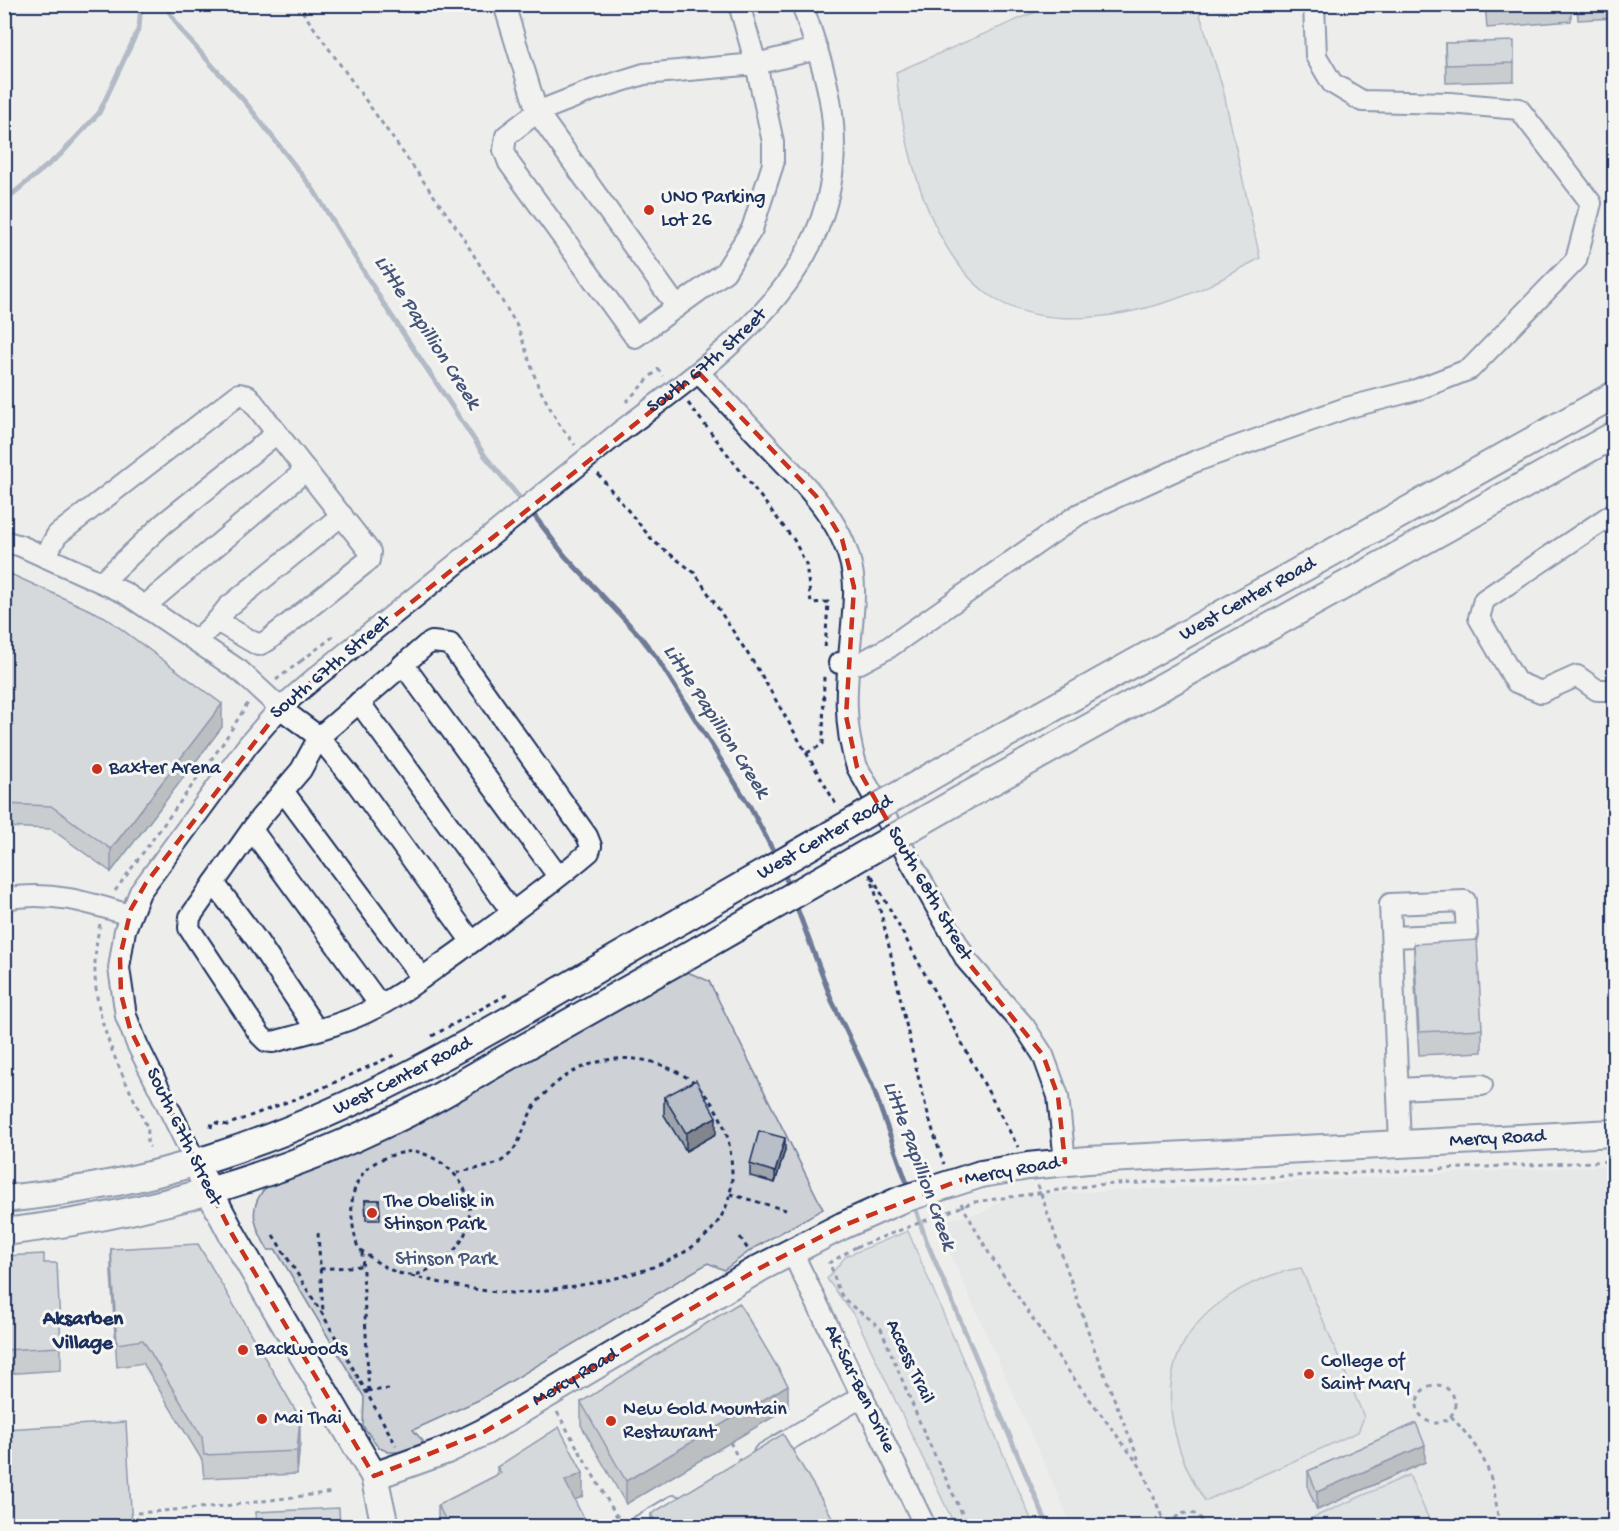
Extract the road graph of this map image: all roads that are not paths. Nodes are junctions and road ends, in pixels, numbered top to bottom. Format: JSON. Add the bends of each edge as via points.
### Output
{"nodes":[{"id":1,"x":504,"y":4,"type":"edge"},
{"id":2,"x":738,"y":4,"type":"edge"},
{"id":3,"x":802,"y":4,"type":"edge"},
{"id":4,"x":1314,"y":4,"type":"edge"},
{"id":5,"x":817,"y":49,"type":"junction"},
{"id":6,"x":756,"y":64,"type":"junction"},
{"id":7,"x":537,"y":112,"type":"junction"},
{"id":8,"x":677,"y":307,"type":"junction"},
{"id":9,"x":699,"y":373,"type":"junction"},
{"id":10,"x":1614,"y":396,"type":"edge"},
{"id":11,"x":277,"y":433,"type":"junction"},
{"id":12,"x":1614,"y":435,"type":"edge"},
{"id":13,"x":306,"y":470,"type":"junction"},
{"id":14,"x":1614,"y":513,"type":"edge"},
{"id":15,"x":342,"y":515,"type":"junction"},
{"id":16,"x":4,"y":541,"type":"edge"},
{"id":17,"x":45,"y":557,"type":"junction"},
{"id":18,"x":102,"y":582,"type":"junction"},
{"id":19,"x":145,"y":606,"type":"junction"},
{"id":20,"x":217,"y":621,"type":"junction"},
{"id":21,"x":196,"y":641,"type":"junction"},
{"id":22,"x":403,"y":664,"type":"junction"},
{"id":23,"x":834,"y":664,"type":"junction"},
{"id":24,"x":1614,"y":690,"type":"edge"},
{"id":25,"x":359,"y":702,"type":"junction"},
{"id":26,"x":280,"y":708,"type":"junction"},
{"id":27,"x":319,"y":737,"type":"junction"},
{"id":28,"x":283,"y":791,"type":"junction"},
{"id":29,"x":252,"y":830,"type":"junction"},
{"id":30,"x":558,"y":876,"type":"junction"},
{"id":31,"x":214,"y":883,"type":"junction"},
{"id":32,"x":4,"y":899,"type":"edge"},
{"id":33,"x":512,"y":912,"type":"junction"},
{"id":34,"x":129,"y":915,"type":"junction"},
{"id":35,"x":1392,"y":937,"type":"dead end"},
{"id":36,"x":472,"y":942,"type":"junction"},
{"id":37,"x":422,"y":978,"type":"junction"},
{"id":38,"x":380,"y":1005,"type":"junction"},
{"id":39,"x":316,"y":1029,"type":"junction"},
{"id":40,"x":1482,"y":1085,"type":"dead end"},
{"id":41,"x":1398,"y":1089,"type":"junction"},
{"id":42,"x":1614,"y":1133,"type":"edge"},
{"id":43,"x":1400,"y":1144,"type":"junction"},
{"id":44,"x":1065,"y":1162,"type":"junction"},
{"id":45,"x":196,"y":1163,"type":"junction"},
{"id":46,"x":210,"y":1192,"type":"junction"},
{"id":47,"x":4,"y":1199,"type":"edge"},
{"id":48,"x":4,"y":1232,"type":"edge"},
{"id":49,"x":792,"y":1252,"type":"junction"},
{"id":50,"x":863,"y":1396,"type":"junction"},
{"id":51,"x":747,"y":1465,"type":"edge"},
{"id":52,"x":374,"y":1476,"type":"junction"},
{"id":53,"x":690,"y":1496,"type":"edge"},
{"id":54,"x":385,"y":1527,"type":"edge"},
{"id":55,"x":640,"y":1527,"type":"edge"},
{"id":56,"x":925,"y":1527,"type":"edge"}],
"edges":[{"from":1,"to":7,"type":"street"},
{"from":2,"to":6,"type":"street"},
{"from":3,"to":5,"type":"street","name":"South 67th Street"},
{"from":4,"to":23,"type":"street","via":[[1316,56],[1332,83],[1362,100],[1519,109],[1591,203],[1576,260],[1470,369],[1196,461],[1079,514],[888,648],[860,663]]},
{"from":5,"to":6,"type":"street"},
{"from":5,"to":9,"type":"street","name":"South 67th Street","via":[[830,97],[834,135],[829,188],[818,228],[780,294]]},
{"from":6,"to":7,"type":"street","via":[[645,74]]},
{"from":6,"to":8,"type":"street","via":[[773,142],[773,164],[766,186],[752,229],[725,272]]},
{"from":7,"to":8,"type":"street"},
{"from":7,"to":8,"type":"street","via":[[506,136],[504,150],[509,163],[635,337]]},
{"from":9,"to":23,"type":"street","name":"South 68th Street","via":[[816,496],[833,521],[846,551],[853,582]]},
{"from":9,"to":26,"type":"street","name":"South 67th Street","bridge":true,"via":[[621,431]]},
{"from":10,"to":45,"type":"main road","name":"West Center Road","bridge":true,"via":[[944,769],[470,1042],[385,1087],[280,1133]]},
{"from":11,"to":13,"type":"street"},
{"from":11,"to":17,"type":"street","via":[[248,396],[239,394],[57,535]]},
{"from":11,"to":18,"type":"street","via":[[163,524]]},
{"from":12,"to":46,"type":"main road","name":"West Center Road","bridge":true,"via":[[961,799],[449,1092],[317,1154]]},
{"from":13,"to":15,"type":"street"},
{"from":13,"to":19,"type":"street"},
{"from":14,"to":24,"type":"street","via":[[1484,600],[1479,618],[1516,682],[1541,692],[1577,676],[1597,690]]},
{"from":15,"to":20,"type":"street","via":[[228,607]]},
{"from":15,"to":20,"type":"street","via":[[370,552],[369,560],[258,645]]},
{"from":16,"to":17,"type":"street"},
{"from":17,"to":18,"type":"street"},
{"from":18,"to":19,"type":"street"},
{"from":19,"to":21,"type":"street"},
{"from":20,"to":21,"type":"street"},
{"from":21,"to":26,"type":"street","via":[[240,671]]},
{"from":22,"to":25,"type":"street"},
{"from":22,"to":30,"type":"street"},
{"from":22,"to":30,"type":"street","via":[[432,642],[450,644],[464,663],[587,836],[589,852]]},
{"from":23,"to":44,"type":"street","name":"South 68th Street","via":[[857,767],[967,962],[1024,1026],[1043,1054],[1058,1096]]},
{"from":25,"to":27,"type":"street"},
{"from":25,"to":33,"type":"street"},
{"from":26,"to":27,"type":"street"},
{"from":26,"to":34,"type":"street","name":"South 67th Street","via":[[146,883]]},
{"from":27,"to":28,"type":"street","via":[[301,770]]},
{"from":27,"to":36,"type":"street"},
{"from":28,"to":29,"type":"street"},
{"from":28,"to":37,"type":"street"},
{"from":29,"to":31,"type":"street"},
{"from":29,"to":38,"type":"street"},
{"from":30,"to":33,"type":"street"},
{"from":31,"to":39,"type":"street"},
{"from":31,"to":39,"type":"street","via":[[190,917],[189,928],[260,1035],[273,1042]]},
{"from":32,"to":34,"type":"street","via":[[65,897]]},
{"from":33,"to":36,"type":"street"},
{"from":34,"to":45,"type":"street","name":"South 67th Street","via":[[119,963],[126,1016]]},
{"from":35,"to":41,"type":"street"},
{"from":36,"to":37,"type":"street"},
{"from":37,"to":38,"type":"street"},
{"from":38,"to":39,"type":"street"},
{"from":40,"to":41,"type":"street"},
{"from":41,"to":43,"type":"street"},
{"from":42,"to":43,"type":"main road","name":"Mercy Road"},
{"from":43,"to":44,"type":"main road","name":"Mercy Road"},
{"from":44,"to":49,"type":"main road","name":"Mercy Road","bridge":true,"via":[[981,1174],[900,1200]]},
{"from":45,"to":46,"type":"main road","name":"South 67th Street"},
{"from":45,"to":47,"type":"main road","name":"West Center Road","via":[[94,1186]]},
{"from":46,"to":48,"type":"main road","name":"West Center Road","via":[[103,1217]]},
{"from":46,"to":52,"type":"main road","name":"South 67th Street"},
{"from":49,"to":50,"type":"street","name":"Ak-Sar-Ben Drive"},
{"from":49,"to":52,"type":"main road","name":"Mercy Road","via":[[484,1432]]},
{"from":50,"to":51,"type":"street"},
{"from":50,"to":56,"type":"street","name":"Ak-Sar-Ben Drive"},
{"from":52,"to":54,"type":"main road","name":"South 67th Street"},
{"from":53,"to":55,"type":"street"}]}
